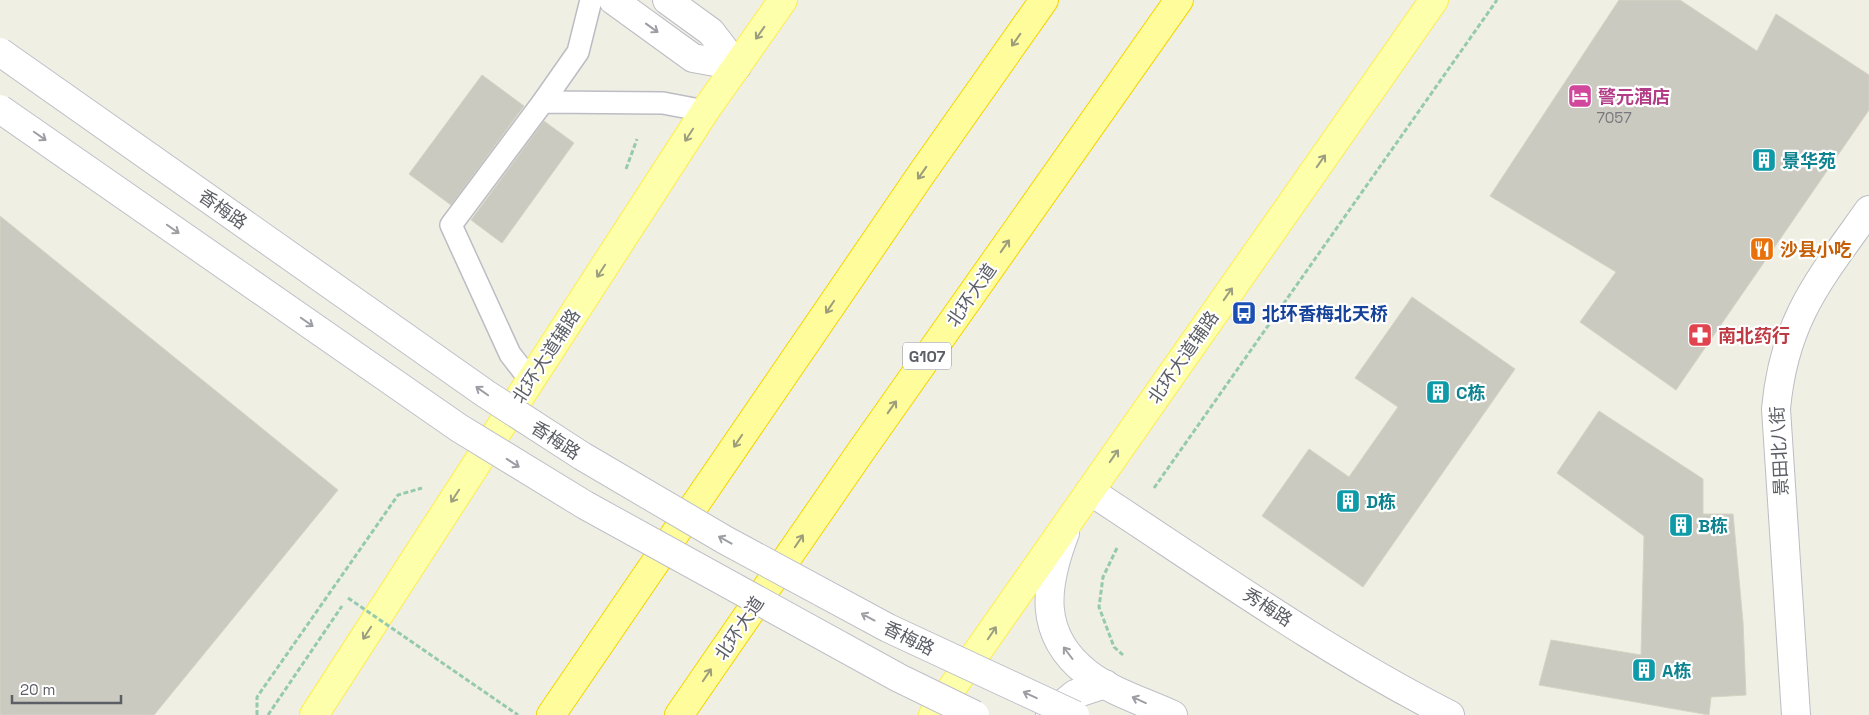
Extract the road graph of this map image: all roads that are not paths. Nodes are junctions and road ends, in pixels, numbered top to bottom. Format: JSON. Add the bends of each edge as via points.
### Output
{"nodes":[{"id":1,"x":591,"y":0,"type":"edge"},
{"id":2,"x":613,"y":0,"type":"edge"},
{"id":3,"x":667,"y":0,"type":"edge"},
{"id":4,"x":783,"y":0,"type":"edge"},
{"id":5,"x":1044,"y":0,"type":"edge"},
{"id":6,"x":1178,"y":0,"type":"edge"},
{"id":7,"x":1434,"y":0,"type":"edge"},
{"id":8,"x":0,"y":52,"type":"edge"},
{"id":9,"x":737,"y":66,"type":"junction"},
{"id":10,"x":543,"y":102,"type":"junction"},
{"id":11,"x":0,"y":109,"type":"edge"},
{"id":12,"x":705,"y":111,"type":"junction"},
{"id":13,"x":1869,"y":210,"type":"edge"},
{"id":14,"x":530,"y":380,"type":"junction"},
{"id":15,"x":1090,"y":491,"type":"junction"},
{"id":16,"x":1070,"y":519,"type":"junction"},
{"id":17,"x":1105,"y":684,"type":"junction"},
{"id":18,"x":314,"y":715,"type":"edge"},
{"id":19,"x":551,"y":715,"type":"edge"},
{"id":20,"x":679,"y":715,"type":"edge"},
{"id":21,"x":933,"y":715,"type":"edge"},
{"id":22,"x":975,"y":715,"type":"edge"},
{"id":23,"x":1050,"y":715,"type":"edge"},
{"id":24,"x":1075,"y":715,"type":"edge"},
{"id":25,"x":1173,"y":715,"type":"edge"},
{"id":26,"x":1450,"y":715,"type":"edge"},
{"id":27,"x":1796,"y":715,"type":"edge"}],
"edges":[{"from":1,"to":10,"type":"lane","via":[[578,52]]},
{"from":2,"to":9,"type":"main road","one_way":true,"via":[[693,58]]},
{"from":3,"to":9,"type":"main road","via":[[711,32]]},
{"from":4,"to":9,"type":"main road","name":"北环大道辅路","one_way":true},
{"from":5,"to":19,"type":"highway","one_way":true,"via":[[922,172]]},
{"from":20,"to":6,"type":"highway","name":"北环大道","number":"G107","one_way":true},
{"from":15,"to":7,"type":"main road","name":"北环大道辅路","one_way":true},
{"from":24,"to":8,"type":"main road","name":"香梅路","one_way":true,"bridge":true,"via":[[888,628],[725,540],[582,456],[486,394]]},
{"from":9,"to":12,"type":"main road","name":"北环大道辅路"},
{"from":10,"to":12,"type":"lane","via":[[662,103]]},
{"from":10,"to":14,"type":"lane","via":[[451,225],[510,354]]},
{"from":11,"to":22,"type":"main road","one_way":true,"bridge":true,"via":[[520,468],[828,639]]},
{"from":12,"to":14,"type":"main road","name":"北环大道辅路","one_way":true},
{"from":13,"to":27,"type":"main road","name":"景田北八街","via":[[1800,312],[1782,361],[1778,387],[1776,409]]},
{"from":14,"to":18,"type":"main road","name":"北环大道辅路","one_way":true},
{"from":15,"to":16,"type":"main road","name":"北环大道辅路"},
{"from":15,"to":26,"type":"main road","name":"秀梅路","via":[[1337,652],[1391,685]]},
{"from":17,"to":16,"type":"main road","one_way":true,"via":[[1076,663],[1050,620],[1048,601],[1053,567]]},
{"from":21,"to":16,"type":"main road","name":"北环大道辅路","one_way":true},
{"from":17,"to":23,"type":"main road","via":[[1075,694]]},
{"from":25,"to":17,"type":"main road","one_way":true}]}
